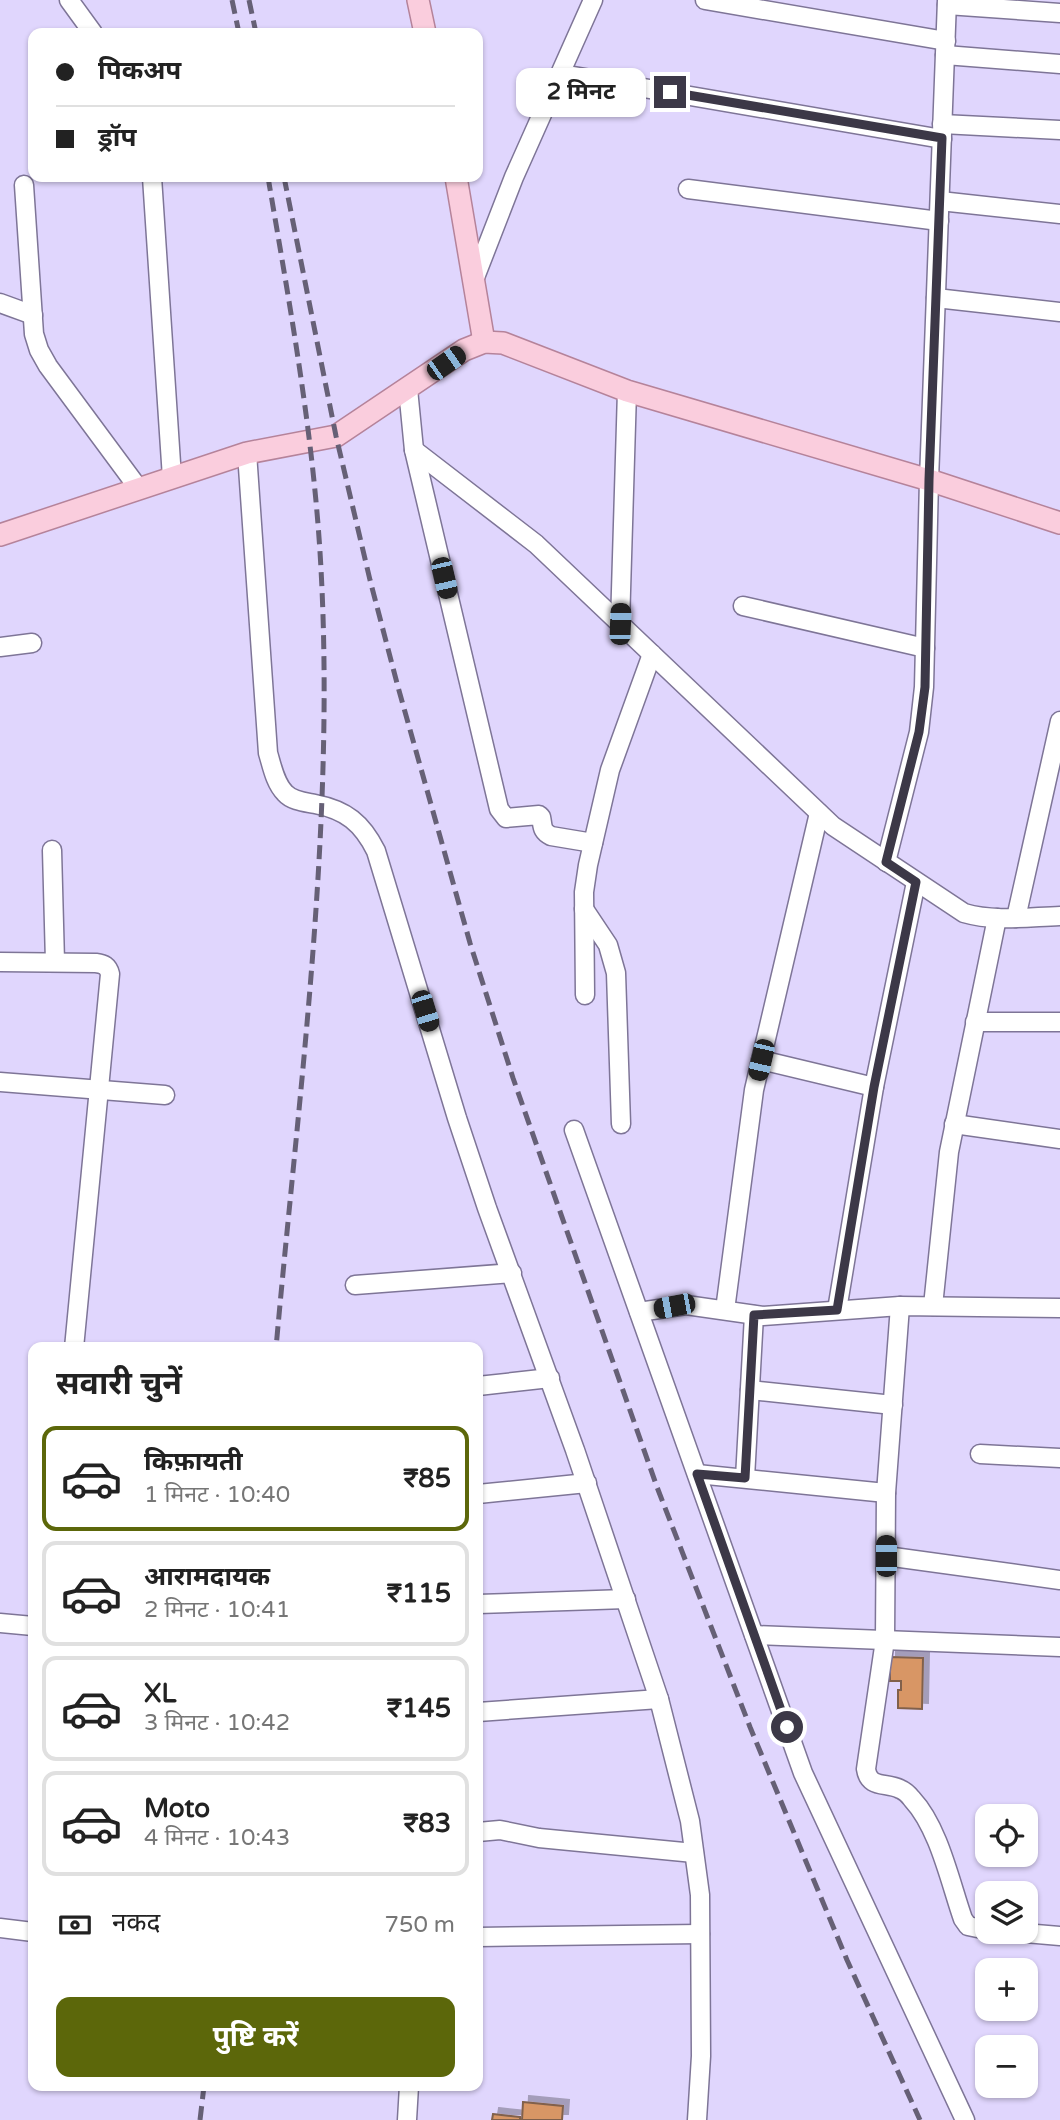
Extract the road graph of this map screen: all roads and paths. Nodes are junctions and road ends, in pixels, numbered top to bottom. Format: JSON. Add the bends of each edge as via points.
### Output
{"nodes":[{"id":1,"x":69,"y":0,"type":"edge"},
{"id":2,"x":418,"y":0,"type":"edge"},
{"id":3,"x":593,"y":0,"type":"edge"},
{"id":4,"x":705,"y":0,"type":"edge"},
{"id":5,"x":947,"y":3,"type":"edge"},
{"id":6,"x":751,"y":4,"type":"edge"},
{"id":7,"x":1060,"y":13,"type":"edge"},
{"id":8,"x":89,"y":28,"type":"edge"},
{"id":9,"x":424,"y":28,"type":"edge"},
{"id":10,"x":945,"y":48,"type":"junction"},
{"id":11,"x":1060,"y":64,"type":"edge"},
{"id":12,"x":562,"y":74,"type":"junction"},
{"id":13,"x":1060,"y":130,"type":"edge"},
{"id":14,"x":942,"y":131,"type":"junction"},
{"id":15,"x":152,"y":182,"type":"edge"},
{"id":16,"x":457,"y":182,"type":"edge"},
{"id":17,"x":24,"y":185,"type":"dead end"},
{"id":18,"x":688,"y":190,"type":"dead end"},
{"id":19,"x":940,"y":201,"type":"junction"},
{"id":20,"x":1060,"y":214,"type":"edge"},
{"id":21,"x":939,"y":221,"type":"junction"},
{"id":22,"x":474,"y":280,"type":"junction"},
{"id":23,"x":936,"y":298,"type":"junction"},
{"id":24,"x":0,"y":303,"type":"edge"},
{"id":25,"x":1060,"y":312,"type":"edge"},
{"id":26,"x":33,"y":315,"type":"junction"},
{"id":27,"x":484,"y":342,"type":"junction"},
{"id":28,"x":408,"y":388,"type":"junction"},
{"id":29,"x":627,"y":391,"type":"junction"},
{"id":30,"x":414,"y":450,"type":"junction"},
{"id":31,"x":247,"y":453,"type":"junction"},
{"id":32,"x":172,"y":478,"type":"junction"},
{"id":33,"x":929,"y":480,"type":"junction"},
{"id":34,"x":139,"y":489,"type":"junction"},
{"id":35,"x":1060,"y":523,"type":"edge"},
{"id":36,"x":0,"y":535,"type":"edge"},
{"id":37,"x":743,"y":606,"type":"dead end"},
{"id":38,"x":620,"y":624,"type":"junction"},
{"id":39,"x":32,"y":643,"type":"dead end"},
{"id":40,"x":0,"y":647,"type":"edge"},
{"id":41,"x":925,"y":649,"type":"junction"},
{"id":42,"x":652,"y":654,"type":"junction"},
{"id":43,"x":1060,"y":721,"type":"edge"},
{"id":44,"x":819,"y":813,"type":"junction"},
{"id":45,"x":593,"y":843,"type":"junction"},
{"id":46,"x":52,"y":850,"type":"dead end"},
{"id":47,"x":886,"y":862,"type":"junction"},
{"id":48,"x":916,"y":882,"type":"junction"},
{"id":49,"x":584,"y":909,"type":"junction"},
{"id":50,"x":1060,"y":916,"type":"edge"},
{"id":51,"x":997,"y":918,"type":"junction"},
{"id":52,"x":1016,"y":918,"type":"junction"},
{"id":53,"x":0,"y":962,"type":"edge"},
{"id":54,"x":55,"y":962,"type":"junction"},
{"id":55,"x":585,"y":995,"type":"dead end"},
{"id":56,"x":975,"y":1022,"type":"junction"},
{"id":57,"x":1060,"y":1023,"type":"edge"},
{"id":58,"x":761,"y":1060,"type":"junction"},
{"id":59,"x":0,"y":1082,"type":"edge"},
{"id":60,"x":874,"y":1087,"type":"junction"},
{"id":61,"x":98,"y":1090,"type":"junction"},
{"id":62,"x":165,"y":1095,"type":"dead end"},
{"id":63,"x":621,"y":1124,"type":"dead end"},
{"id":64,"x":954,"y":1124,"type":"junction"},
{"id":65,"x":574,"y":1130,"type":"dead end"},
{"id":66,"x":1060,"y":1139,"type":"edge"},
{"id":67,"x":512,"y":1273,"type":"junction"},
{"id":68,"x":355,"y":1285,"type":"dead end"},
{"id":69,"x":900,"y":1306,"type":"junction"},
{"id":70,"x":933,"y":1306,"type":"junction"},
{"id":71,"x":1060,"y":1308,"type":"edge"},
{"id":72,"x":725,"y":1310,"type":"junction"},
{"id":73,"x":837,"y":1310,"type":"junction"},
{"id":74,"x":639,"y":1312,"type":"junction"},
{"id":75,"x":754,"y":1315,"type":"junction"},
{"id":76,"x":75,"y":1342,"type":"edge"},
{"id":77,"x":550,"y":1378,"type":"junction"},
{"id":78,"x":483,"y":1385,"type":"edge"},
{"id":79,"x":750,"y":1390,"type":"junction"},
{"id":80,"x":893,"y":1405,"type":"junction"},
{"id":81,"x":980,"y":1454,"type":"dead end"},
{"id":82,"x":1060,"y":1458,"type":"edge"},
{"id":83,"x":697,"y":1474,"type":"junction"},
{"id":84,"x":745,"y":1478,"type":"junction"},
{"id":85,"x":587,"y":1483,"type":"junction"},
{"id":86,"x":483,"y":1493,"type":"edge"},
{"id":87,"x":886,"y":1493,"type":"junction"},
{"id":88,"x":886,"y":1556,"type":"junction"},
{"id":89,"x":1060,"y":1580,"type":"edge"},
{"id":90,"x":626,"y":1599,"type":"junction"},
{"id":91,"x":483,"y":1604,"type":"edge"},
{"id":92,"x":0,"y":1623,"type":"edge"},
{"id":93,"x":28,"y":1626,"type":"edge"},
{"id":94,"x":754,"y":1635,"type":"junction"},
{"id":95,"x":885,"y":1640,"type":"junction"},
{"id":96,"x":1060,"y":1647,"type":"edge"},
{"id":97,"x":659,"y":1699,"type":"junction"},
{"id":98,"x":483,"y":1712,"type":"edge"},
{"id":99,"x":483,"y":1832,"type":"edge"},
{"id":100,"x":694,"y":1853,"type":"junction"},
{"id":101,"x":975,"y":1927,"type":"edge"},
{"id":102,"x":0,"y":1928,"type":"edge"},
{"id":103,"x":28,"y":1931,"type":"edge"},
{"id":104,"x":700,"y":1934,"type":"junction"},
{"id":105,"x":1038,"y":1934,"type":"edge"},
{"id":106,"x":1060,"y":1936,"type":"edge"},
{"id":107,"x":483,"y":1937,"type":"edge"},
{"id":108,"x":409,"y":2091,"type":"edge"},
{"id":109,"x":407,"y":2120,"type":"edge"},
{"id":110,"x":697,"y":2120,"type":"edge"},
{"id":111,"x":965,"y":2120,"type":"edge"}],
"edges":[{"from":1,"to":8,"type":"street"},
{"from":2,"to":9,"type":"main road"},
{"from":3,"to":12,"type":"street"},
{"from":4,"to":6,"type":"street"},
{"from":5,"to":7,"type":"street"},
{"from":5,"to":10,"type":"street"},
{"from":6,"to":10,"type":"street"},
{"from":10,"to":11,"type":"street"},
{"from":10,"to":14,"type":"street"},
{"from":12,"to":14,"type":"street"},
{"from":12,"to":22,"type":"street","via":[[514,177]]},
{"from":13,"to":14,"type":"street"},
{"from":14,"to":19,"type":"street"},
{"from":15,"to":32,"type":"street"},
{"from":16,"to":22,"type":"main road"},
{"from":17,"to":26,"type":"street"},
{"from":18,"to":21,"type":"street"},
{"from":19,"to":20,"type":"street"},
{"from":19,"to":21,"type":"street"},
{"from":21,"to":23,"type":"street"},
{"from":22,"to":27,"type":"main road"},
{"from":23,"to":25,"type":"street"},
{"from":23,"to":33,"type":"street"},
{"from":24,"to":26,"type":"street"},
{"from":26,"to":34,"type":"street","via":[[34,334],[48,366]]},
{"from":27,"to":28,"type":"main road","via":[[464,350]]},
{"from":27,"to":29,"type":"main road","via":[[503,343]]},
{"from":28,"to":30,"type":"street"},
{"from":28,"to":31,"type":"main road","via":[[336,436]]},
{"from":29,"to":33,"type":"main road"},
{"from":29,"to":38,"type":"street"},
{"from":30,"to":38,"type":"street","via":[[525,534]]},
{"from":30,"to":45,"type":"street","via":[[501,814],[512,819],[539,815],[545,833]]},
{"from":31,"to":32,"type":"main road"},
{"from":31,"to":67,"type":"street","via":[[268,753],[277,782],[286,795],[354,818],[376,851],[457,1118]]},
{"from":32,"to":34,"type":"main road"},
{"from":33,"to":35,"type":"main road"},
{"from":33,"to":41,"type":"street"},
{"from":34,"to":36,"type":"main road"},
{"from":37,"to":41,"type":"street"},
{"from":38,"to":42,"type":"street"},
{"from":39,"to":40,"type":"street"},
{"from":41,"to":47,"type":"street","via":[[919,732]]},
{"from":42,"to":44,"type":"street"},
{"from":42,"to":45,"type":"street","via":[[610,770]]},
{"from":43,"to":52,"type":"street"},
{"from":44,"to":47,"type":"street"},
{"from":44,"to":58,"type":"street"},
{"from":45,"to":49,"type":"street"},
{"from":46,"to":54,"type":"street"},
{"from":47,"to":48,"type":"street"},
{"from":48,"to":51,"type":"street","via":[[964,913]]},
{"from":48,"to":60,"type":"street"},
{"from":49,"to":55,"type":"street"},
{"from":49,"to":63,"type":"street","via":[[614,958]]},
{"from":50,"to":52,"type":"street"},
{"from":51,"to":52,"type":"street"},
{"from":51,"to":56,"type":"street"},
{"from":53,"to":54,"type":"street"},
{"from":54,"to":61,"type":"street","via":[[108,967]]},
{"from":56,"to":57,"type":"street"},
{"from":56,"to":64,"type":"street"},
{"from":58,"to":60,"type":"street"},
{"from":58,"to":72,"type":"street"},
{"from":59,"to":61,"type":"street"},
{"from":60,"to":73,"type":"street"},
{"from":61,"to":62,"type":"street"},
{"from":61,"to":76,"type":"street"},
{"from":64,"to":66,"type":"street"},
{"from":64,"to":70,"type":"street"},
{"from":65,"to":74,"type":"street"},
{"from":67,"to":68,"type":"street"},
{"from":67,"to":77,"type":"street"},
{"from":69,"to":70,"type":"street"},
{"from":69,"to":73,"type":"street"},
{"from":69,"to":80,"type":"street"},
{"from":70,"to":71,"type":"street"},
{"from":72,"to":74,"type":"street","via":[[674,1306]]},
{"from":72,"to":75,"type":"street"},
{"from":73,"to":75,"type":"street"},
{"from":74,"to":83,"type":"street"},
{"from":75,"to":79,"type":"street"},
{"from":77,"to":78,"type":"street"},
{"from":77,"to":85,"type":"street"},
{"from":79,"to":80,"type":"street"},
{"from":79,"to":84,"type":"street"},
{"from":80,"to":87,"type":"street"},
{"from":81,"to":82,"type":"street"},
{"from":83,"to":84,"type":"street"},
{"from":83,"to":94,"type":"street"},
{"from":84,"to":87,"type":"street"},
{"from":85,"to":86,"type":"street"},
{"from":85,"to":90,"type":"street"},
{"from":87,"to":88,"type":"street"},
{"from":88,"to":89,"type":"street"},
{"from":88,"to":95,"type":"street"},
{"from":90,"to":91,"type":"street"},
{"from":90,"to":97,"type":"street"},
{"from":92,"to":93,"type":"street"},
{"from":94,"to":95,"type":"street"},
{"from":94,"to":111,"type":"street","via":[[803,1773]]},
{"from":95,"to":96,"type":"street"},
{"from":95,"to":101,"type":"street","via":[[867,1776],[878,1785],[902,1790],[922,1811],[932,1827],[963,1919]]},
{"from":97,"to":98,"type":"street"},
{"from":97,"to":100,"type":"street"},
{"from":99,"to":100,"type":"street","via":[[514,1831],[539,1838]]},
{"from":100,"to":104,"type":"street"},
{"from":102,"to":103,"type":"street"},
{"from":104,"to":107,"type":"street"},
{"from":104,"to":110,"type":"street"},
{"from":105,"to":106,"type":"street"},
{"from":108,"to":109,"type":"street"}]}
